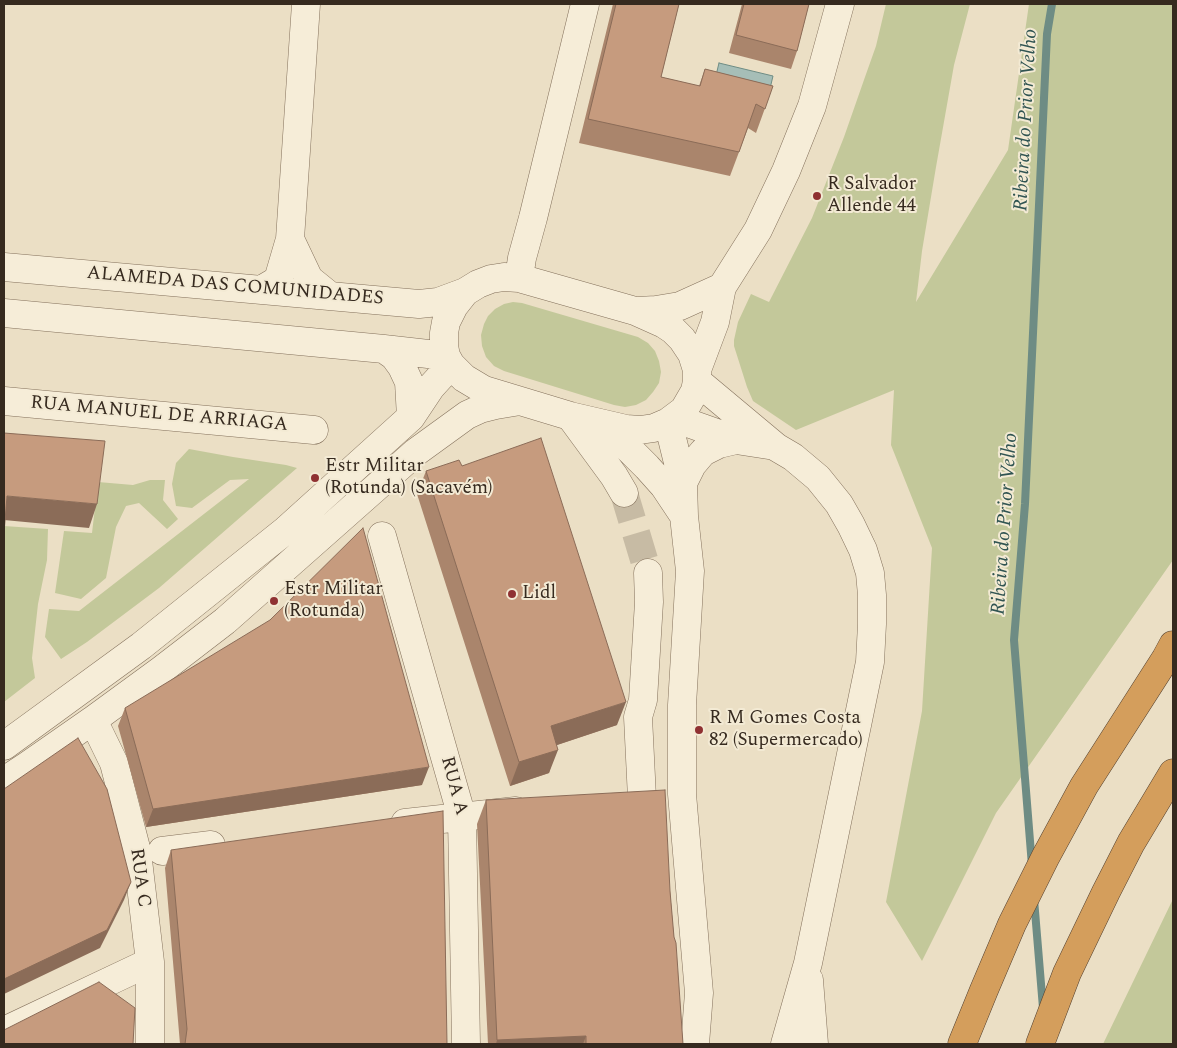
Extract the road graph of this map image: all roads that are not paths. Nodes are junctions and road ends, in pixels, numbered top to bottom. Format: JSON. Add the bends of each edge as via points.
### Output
{"nodes":[{"id":1,"x":306,"y":4,"type":"edge"},
{"id":2,"x":584,"y":4,"type":"edge"},
{"id":3,"x":840,"y":4,"type":"edge"},
{"id":4,"x":290,"y":239,"type":"junction"},
{"id":5,"x":4,"y":266,"type":"edge"},
{"id":6,"x":519,"y":278,"type":"junction"},
{"id":7,"x":722,"y":287,"type":"junction"},
{"id":8,"x":261,"y":290,"type":"junction"},
{"id":9,"x":466,"y":292,"type":"junction"},
{"id":10,"x":330,"y":296,"type":"junction"},
{"id":11,"x":635,"y":311,"type":"junction"},
{"id":12,"x":4,"y":314,"type":"edge"},
{"id":13,"x":384,"y":349,"type":"junction"},
{"id":14,"x":449,"y":361,"type":"junction"},
{"id":15,"x":697,"y":375,"type":"junction"},
{"id":16,"x":4,"y":401,"type":"edge"},
{"id":17,"x":520,"y":401,"type":"junction"},
{"id":18,"x":570,"y":416,"type":"junction"},
{"id":19,"x":411,"y":417,"type":"junction"},
{"id":20,"x":671,"y":420,"type":"junction"},
{"id":21,"x":605,"y":425,"type":"junction"},
{"id":22,"x":314,"y":430,"type":"dead end"},
{"id":23,"x":736,"y":440,"type":"junction"},
{"id":24,"x":776,"y":447,"type":"junction"},
{"id":25,"x":683,"y":484,"type":"junction"},
{"id":26,"x":624,"y":493,"type":"tunnel mouth"},
{"id":27,"x":684,"y":516,"type":"junction"},
{"id":28,"x":382,"y":536,"type":"dead end"},
{"id":29,"x":648,"y":573,"type":"tunnel mouth"},
{"id":30,"x":1171,"y":651,"type":"edge"},
{"id":31,"x":93,"y":720,"type":"junction"},
{"id":32,"x":4,"y":746,"type":"edge"},
{"id":33,"x":1173,"y":773,"type":"edge"},
{"id":34,"x":4,"y":781,"type":"edge"},
{"id":35,"x":682,"y":794,"type":"junction"},
{"id":36,"x":642,"y":798,"type":"junction"},
{"id":37,"x":614,"y":801,"type":"edge"},
{"id":38,"x":538,"y":809,"type":"edge"},
{"id":39,"x":462,"y":817,"type":"junction"},
{"id":40,"x":385,"y":826,"type":"edge"},
{"id":41,"x":239,"y":842,"type":"edge"},
{"id":42,"x":162,"y":851,"type":"dead end"},
{"id":43,"x":150,"y":962,"type":"junction"},
{"id":44,"x":808,"y":963,"type":"junction"},
{"id":45,"x":4,"y":1031,"type":"edge"},
{"id":46,"x":150,"y":1044,"type":"edge"},
{"id":47,"x":466,"y":1044,"type":"edge"},
{"id":48,"x":695,"y":1044,"type":"edge"},
{"id":49,"x":785,"y":1044,"type":"edge"},
{"id":50,"x":814,"y":1044,"type":"edge"},
{"id":51,"x":962,"y":1044,"type":"edge"},
{"id":52,"x":1040,"y":1044,"type":"edge"}],
"edges":[{"from":1,"to":4,"type":"street"},
{"from":2,"to":6,"type":"street"},
{"from":3,"to":7,"type":"street","via":[[812,106],[786,171],[758,230]]},
{"from":4,"to":8,"type":"street","via":[[278,280]]},
{"from":4,"to":10,"type":"street","via":[[309,279]]},
{"from":5,"to":8,"type":"street","name":"ALAMEDA DAS COMUNIDADES"},
{"from":6,"to":9,"type":"street","name":"ALAMEDA DAS COMUNIDADES","via":[[491,279]]},
{"from":6,"to":11,"type":"street","name":"ALAMEDA DAS COMUNIDADES"},
{"from":7,"to":11,"type":"street","via":[[680,306]]},
{"from":7,"to":15,"type":"street","via":[[715,322]]},
{"from":8,"to":10,"type":"street","name":"ALAMEDA DAS COMUNIDADES"},
{"from":9,"to":10,"type":"street","name":"ALAMEDA DAS COMUNIDADES","via":[[438,302],[419,304]]},
{"from":9,"to":14,"type":"street","via":[[446,322],[444,346]]},
{"from":11,"to":15,"type":"street","via":[[664,324],[682,339],[692,354]]},
{"from":12,"to":13,"type":"street"},
{"from":13,"to":14,"type":"street"},
{"from":13,"to":19,"type":"street","via":[[394,356],[409,382]]},
{"from":14,"to":17,"type":"street","via":[[464,378],[484,390]]},
{"from":14,"to":19,"type":"street"},
{"from":15,"to":20,"type":"street","via":[[691,399],[684,410]]},
{"from":15,"to":24,"type":"street"},
{"from":16,"to":22,"type":"street","name":"RUA MANUEL DE ARRIAGA"},
{"from":17,"to":18,"type":"street"},
{"from":17,"to":31,"type":"street","via":[[480,409],[416,452],[225,621]]},
{"from":18,"to":21,"type":"street"},
{"from":18,"to":26,"type":"street"},
{"from":19,"to":32,"type":"street","via":[[279,536],[141,646]]},
{"from":20,"to":21,"type":"street","via":[[640,430]]},
{"from":20,"to":23,"type":"street"},
{"from":20,"to":25,"type":"street"},
{"from":21,"to":27,"type":"street","via":[[664,486]]},
{"from":23,"to":24,"type":"street"},
{"from":23,"to":25,"type":"street","via":[[703,452]]},
{"from":24,"to":44,"type":"street","via":[[818,478],[839,504],[863,550],[872,595],[870,662]]},
{"from":25,"to":27,"type":"street"},
{"from":27,"to":35,"type":"street","via":[[690,572],[682,705]]},
{"from":28,"to":39,"type":"street","name":"RUA A"},
{"from":29,"to":36,"type":"street","via":[[643,700],[638,717]]},
{"from":30,"to":51,"type":"highway","via":[[1084,786],[1046,856],[1012,924]]},
{"from":31,"to":34,"type":"street"},
{"from":31,"to":43,"type":"street","name":"RUA C","via":[[114,763],[137,852]]},
{"from":33,"to":52,"type":"highway","via":[[1106,892],[1067,973]]},
{"from":35,"to":36,"type":"street"},
{"from":35,"to":48,"type":"street","via":[[699,993]]},
{"from":36,"to":37,"type":"street"},
{"from":38,"to":39,"type":"street"},
{"from":39,"to":40,"type":"street"},
{"from":39,"to":47,"type":"street","name":"RUA A"},
{"from":41,"to":42,"type":"street"},
{"from":43,"to":45,"type":"street"},
{"from":43,"to":46,"type":"street","name":"RUA C"},
{"from":44,"to":49,"type":"street"},
{"from":44,"to":50,"type":"street"}]}
